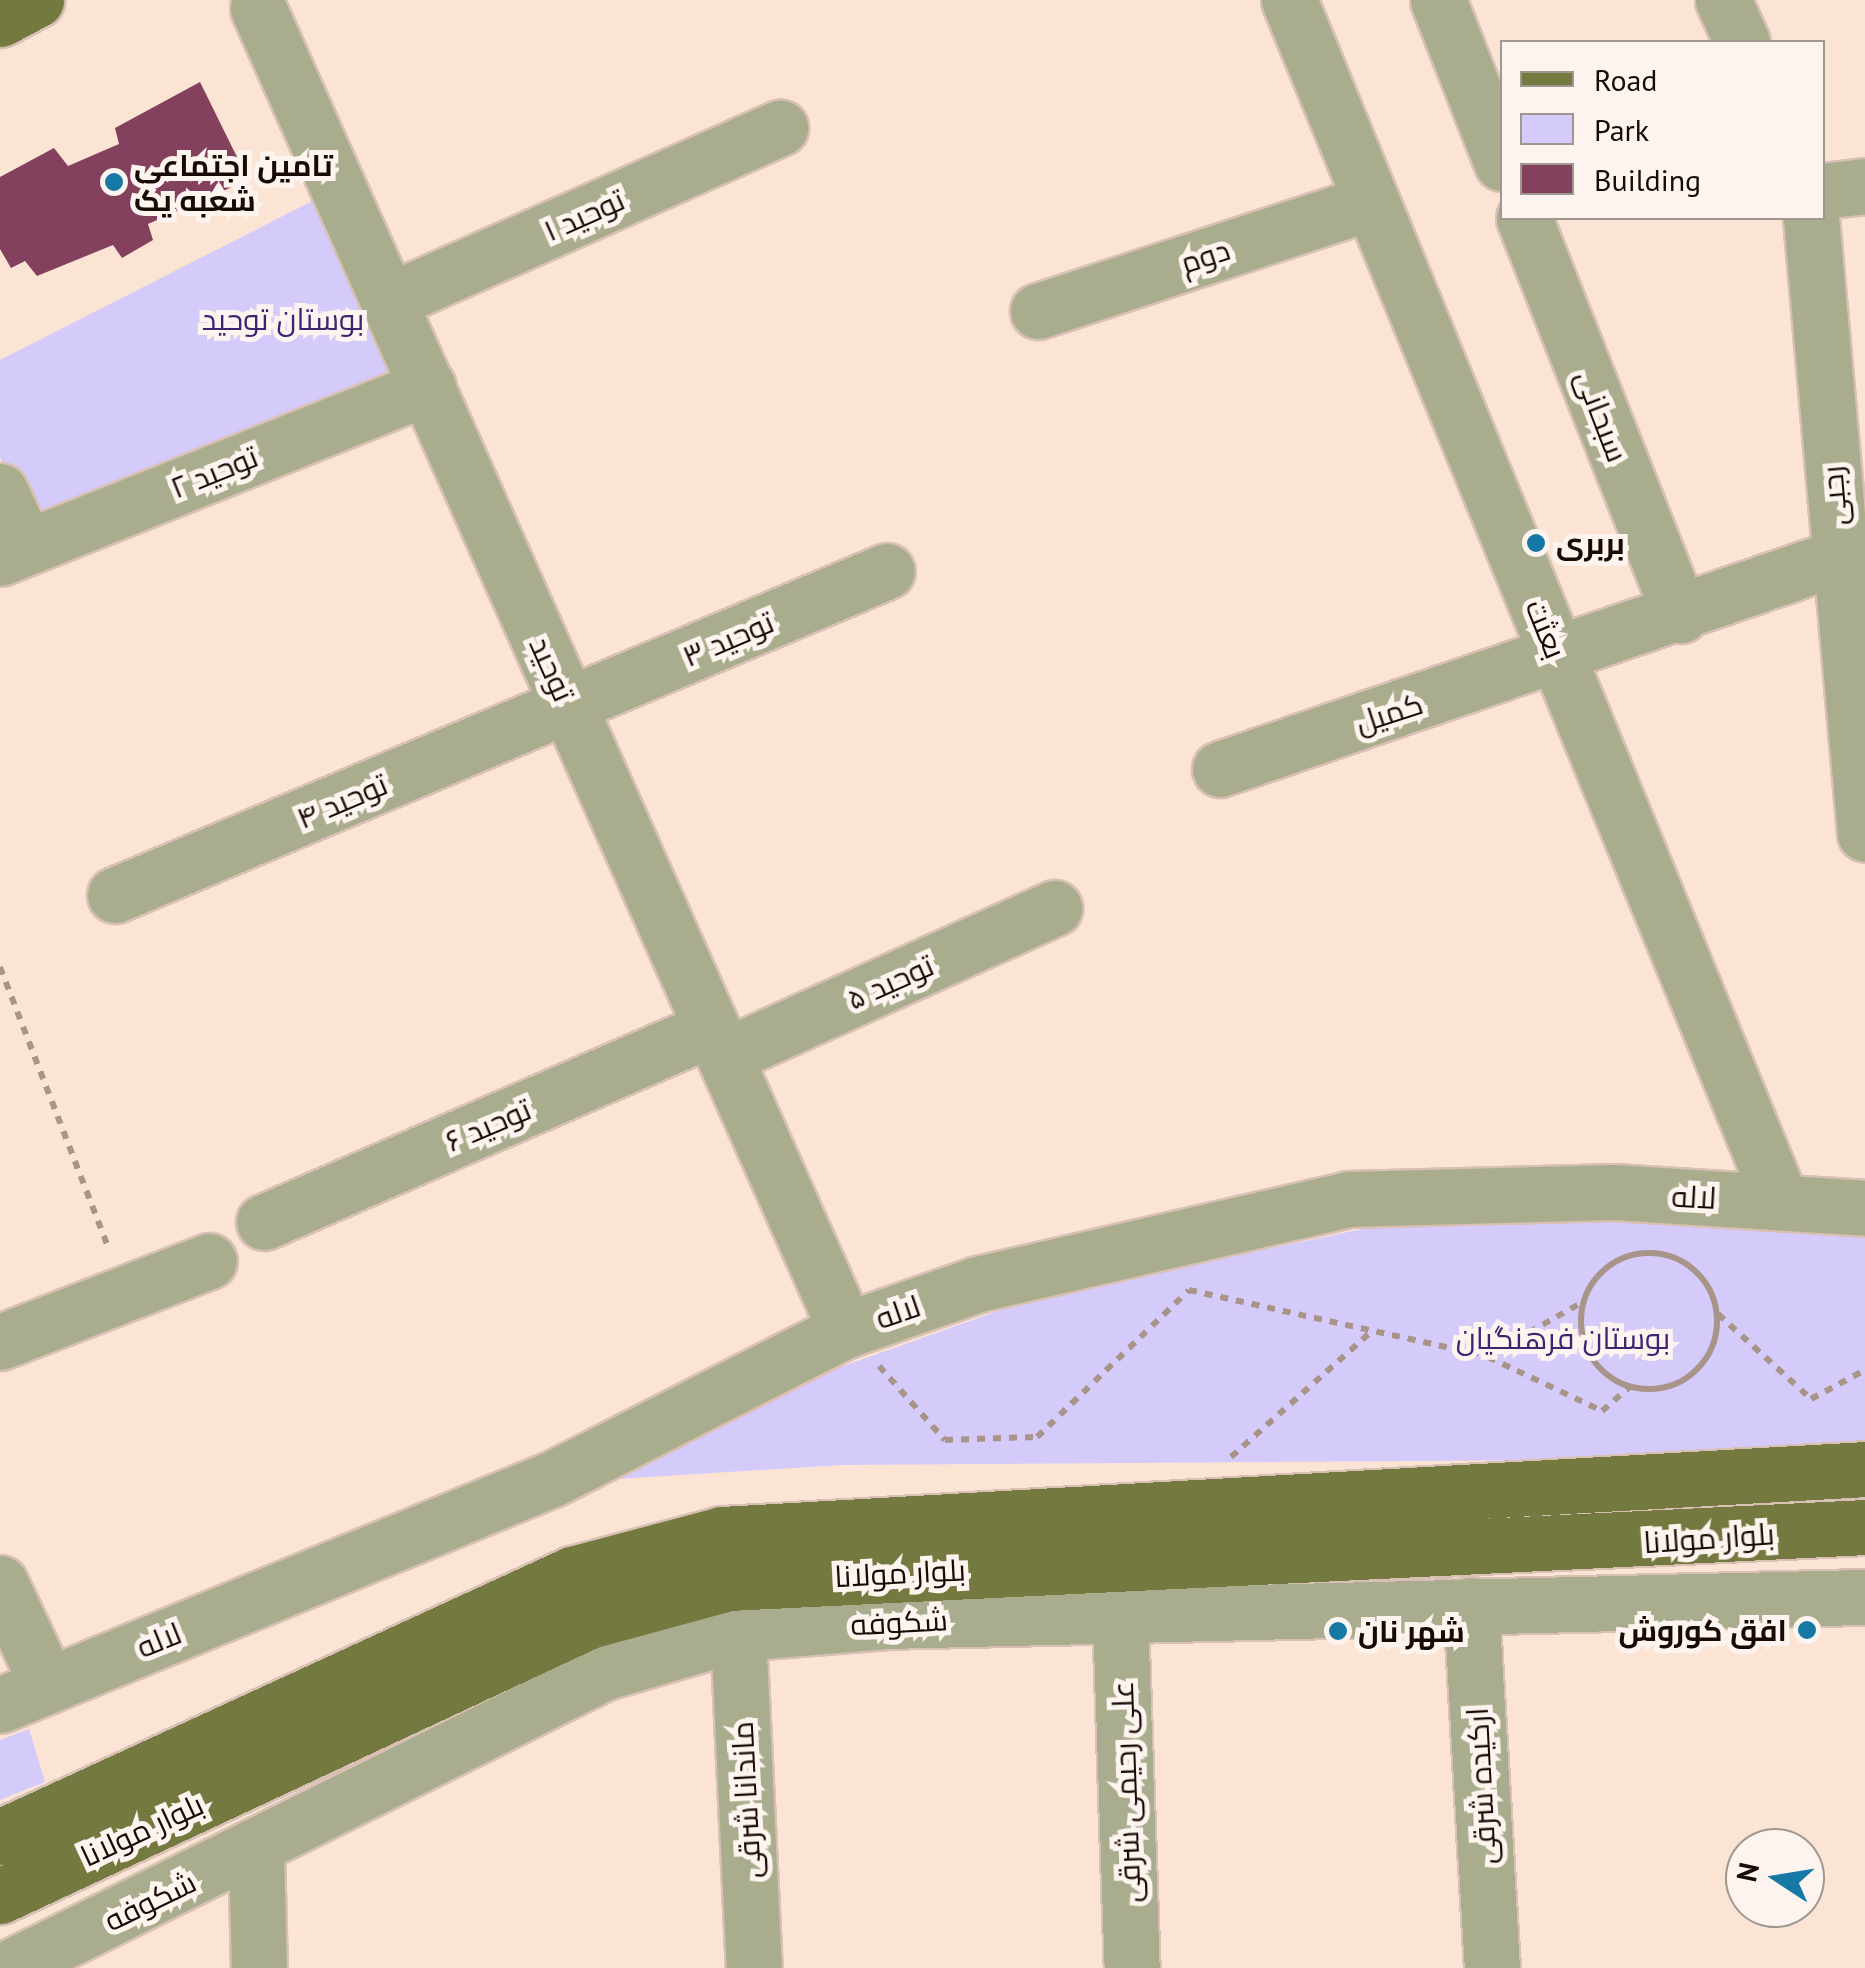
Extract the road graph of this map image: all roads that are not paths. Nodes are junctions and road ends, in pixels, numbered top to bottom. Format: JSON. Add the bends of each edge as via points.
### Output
{"nodes":[{"id":1,"x":36,"y":0,"type":"edge"},
{"id":2,"x":1289,"y":0,"type":"edge"},
{"id":3,"x":1438,"y":0,"type":"edge"},
{"id":4,"x":1723,"y":0,"type":"edge"},
{"id":5,"x":258,"y":8,"type":"dead end"},
{"id":6,"x":0,"y":19,"type":"edge"},
{"id":7,"x":1741,"y":40,"type":"edge"},
{"id":8,"x":780,"y":128,"type":"dead end"},
{"id":9,"x":1500,"y":158,"type":"edge"},
{"id":10,"x":1865,"y":186,"type":"edge"},
{"id":11,"x":1825,"y":190,"type":"edge"},
{"id":12,"x":1372,"y":202,"type":"junction"},
{"id":13,"x":1525,"y":220,"type":"edge"},
{"id":14,"x":1811,"y":220,"type":"edge"},
{"id":15,"x":389,"y":301,"type":"junction"},
{"id":16,"x":1038,"y":311,"type":"dead end"},
{"id":17,"x":428,"y":388,"type":"junction"},
{"id":18,"x":0,"y":491,"type":"edge"},
{"id":19,"x":13,"y":552,"type":"edge"},
{"id":20,"x":1839,"y":558,"type":"junction"},
{"id":21,"x":887,"y":571,"type":"dead end"},
{"id":22,"x":1680,"y":614,"type":"junction"},
{"id":23,"x":1558,"y":658,"type":"junction"},
{"id":24,"x":569,"y":706,"type":"junction"},
{"id":25,"x":1220,"y":769,"type":"dead end"},
{"id":26,"x":1865,"y":834,"type":"edge"},
{"id":27,"x":115,"y":895,"type":"dead end"},
{"id":28,"x":1054,"y":908,"type":"dead end"},
{"id":29,"x":719,"y":1042,"type":"junction"},
{"id":30,"x":1781,"y":1202,"type":"junction"},
{"id":31,"x":1865,"y":1208,"type":"edge"},
{"id":32,"x":264,"y":1222,"type":"dead end"},
{"id":33,"x":209,"y":1261,"type":"dead end"},
{"id":34,"x":846,"y":1330,"type":"junction"},
{"id":35,"x":0,"y":1342,"type":"edge"},
{"id":36,"x":1865,"y":1469,"type":"edge"},
{"id":37,"x":1865,"y":1528,"type":"edge"},
{"id":38,"x":0,"y":1582,"type":"edge"},
{"id":39,"x":1865,"y":1597,"type":"edge"},
{"id":40,"x":1471,"y":1605,"type":"junction"},
{"id":41,"x":1120,"y":1616,"type":"junction"},
{"id":42,"x":738,"y":1633,"type":"junction"},
{"id":43,"x":24,"y":1695,"type":"edge"},
{"id":44,"x":0,"y":1837,"type":"edge"},
{"id":45,"x":256,"y":1850,"type":"junction"},
{"id":46,"x":0,"y":1896,"type":"edge"},
{"id":47,"x":9,"y":1968,"type":"edge"},
{"id":48,"x":259,"y":1968,"type":"edge"},
{"id":49,"x":754,"y":1968,"type":"edge"},
{"id":50,"x":1132,"y":1968,"type":"edge"},
{"id":51,"x":1492,"y":1968,"type":"edge"}],
"edges":[{"from":1,"to":6,"type":"main road"},
{"from":2,"to":12,"type":"street","name":"بعثت"},
{"from":3,"to":9,"type":"street"},
{"from":4,"to":7,"type":"street"},
{"from":5,"to":15,"type":"street","name":"توحید"},
{"from":8,"to":15,"type":"street","name":"توحید ۱"},
{"from":10,"to":11,"type":"street"},
{"from":12,"to":16,"type":"street","name":"دوم"},
{"from":12,"to":23,"type":"street","name":"بعثت"},
{"from":13,"to":22,"type":"street","name":"سبحانی"},
{"from":14,"to":20,"type":"street","name":"رجبی"},
{"from":15,"to":17,"type":"street","name":"توحید"},
{"from":17,"to":19,"type":"street","name":"توحید ۲"},
{"from":17,"to":24,"type":"street","name":"توحید"},
{"from":18,"to":19,"type":"street"},
{"from":20,"to":22,"type":"street","name":"کمیل"},
{"from":20,"to":26,"type":"street","name":"رجبی"},
{"from":21,"to":24,"type":"street","name":"توحید ۳"},
{"from":22,"to":23,"type":"street","name":"کمیل"},
{"from":23,"to":25,"type":"street","name":"کمیل"},
{"from":23,"to":30,"type":"street","name":"بعثت"},
{"from":24,"to":27,"type":"street","name":"توحید ۴"},
{"from":24,"to":29,"type":"street","name":"توحید"},
{"from":28,"to":29,"type":"street","name":"توحید ۵"},
{"from":29,"to":32,"type":"street","name":"توحید ۶"},
{"from":29,"to":34,"type":"street","name":"توحید"},
{"from":30,"to":31,"type":"street","name":"لاله"},
{"from":30,"to":34,"type":"street","name":"لاله","via":[[1614,1192],[1348,1199],[978,1284]]},
{"from":33,"to":35,"type":"street"},
{"from":34,"to":43,"type":"street","name":"لاله","via":[[552,1479]]},
{"from":36,"to":44,"type":"main road","name":"بلوار مولانا","via":[[722,1534],[572,1574]]},
{"from":37,"to":46,"type":"main road","name":"بلوار مولانا","via":[[729,1583],[589,1621]]},
{"from":38,"to":43,"type":"street"},
{"from":39,"to":40,"type":"street","name":"شکوفه"},
{"from":40,"to":41,"type":"street","name":"شکوفه"},
{"from":40,"to":51,"type":"street","name":"ارکیده شرقی"},
{"from":41,"to":42,"type":"street","name":"شکوفه","via":[[887,1621]]},
{"from":41,"to":50,"type":"street","name":"علی رحیمی شرقی"},
{"from":42,"to":45,"type":"street","name":"شکوفه","via":[[605,1672]]},
{"from":42,"to":49,"type":"street","name":"ماندانا شرقی"},
{"from":45,"to":47,"type":"street","name":"شکوفه"},
{"from":45,"to":48,"type":"street"}]}
